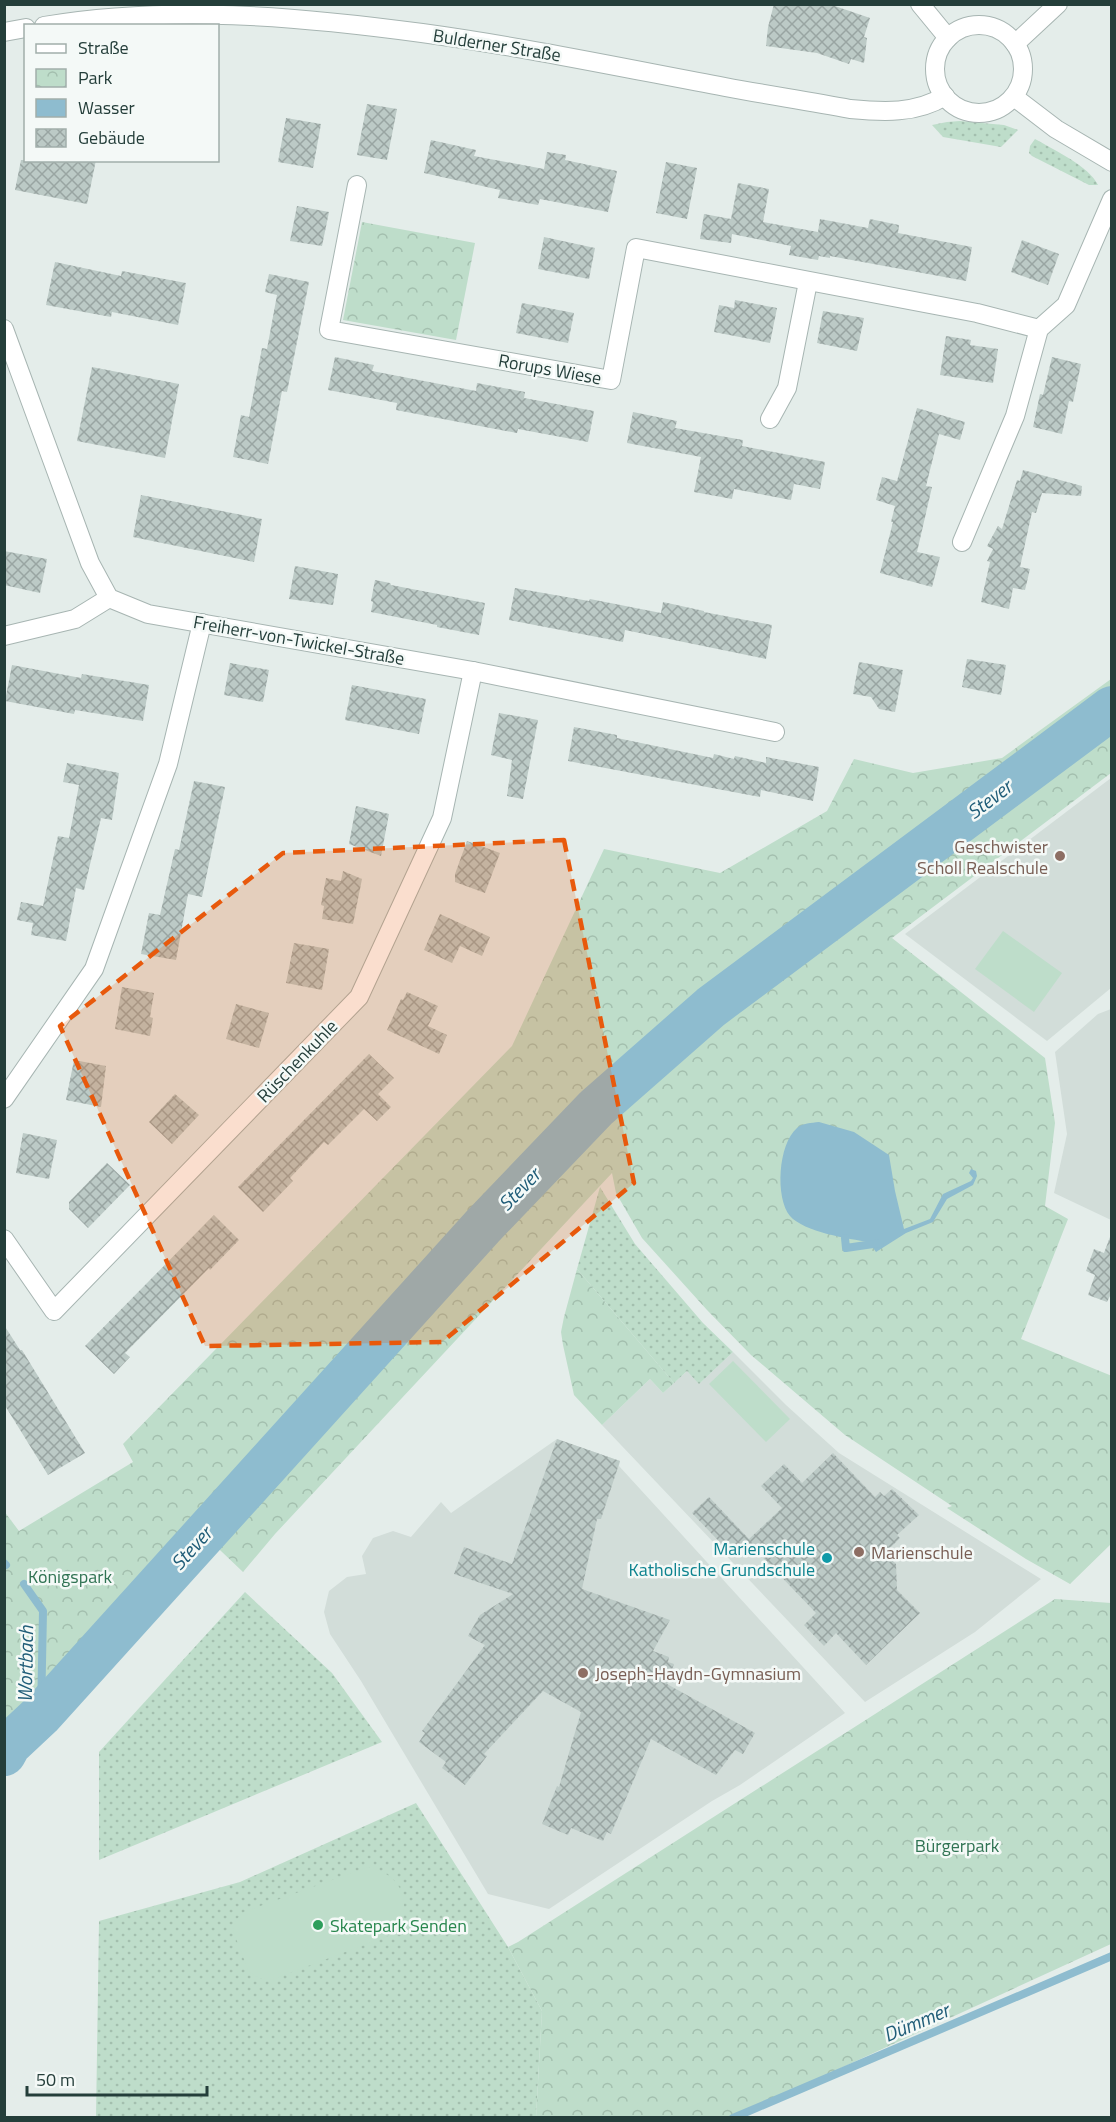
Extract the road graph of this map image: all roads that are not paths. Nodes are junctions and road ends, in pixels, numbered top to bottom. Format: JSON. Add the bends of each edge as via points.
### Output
{"nodes":[{"id":1,"x":920,"y":4,"type":"edge"},
{"id":2,"x":1058,"y":4,"type":"edge"},
{"id":3,"x":278,"y":10,"type":"edge"},
{"id":4,"x":56,"y":24,"type":"edge"},
{"id":5,"x":24,"y":28,"type":"edge"},
{"id":6,"x":4,"y":32,"type":"edge"},
{"id":7,"x":948,"y":38,"type":"junction"},
{"id":8,"x":1016,"y":44,"type":"junction"},
{"id":9,"x":945,"y":96,"type":"junction"},
{"id":10,"x":1014,"y":97,"type":"junction"},
{"id":11,"x":1112,"y":162,"type":"edge"},
{"id":12,"x":357,"y":185,"type":"dead end"},
{"id":13,"x":1112,"y":199,"type":"edge"},
{"id":14,"x":1104,"y":239,"type":"edge"},
{"id":15,"x":808,"y":282,"type":"junction"},
{"id":16,"x":4,"y":329,"type":"edge"},
{"id":17,"x":1039,"y":329,"type":"junction"},
{"id":18,"x":770,"y":419,"type":"dead end"},
{"id":19,"x":962,"y":542,"type":"dead end"},
{"id":20,"x":109,"y":598,"type":"junction"},
{"id":21,"x":202,"y":622,"type":"junction"},
{"id":22,"x":4,"y":636,"type":"edge"},
{"id":23,"x":473,"y":671,"type":"junction"},
{"id":24,"x":775,"y":732,"type":"dead end"},
{"id":25,"x":4,"y":1099,"type":"edge"},
{"id":26,"x":4,"y":1239,"type":"edge"}],
"edges":[{"from":1,"to":7,"type":"street"},
{"from":2,"to":8,"type":"street"},
{"from":3,"to":4,"type":"street","name":"Bulderner Straße","via":[[144,15]]},
{"from":3,"to":9,"type":"street","name":"Bulderner Straße","via":[[496,43],[850,109],[887,112],[929,105]]},
{"from":5,"to":6,"type":"street"},
{"from":7,"to":8,"type":"street","via":[[971,26],[985,26],[998,29]]},
{"from":7,"to":9,"type":"street","via":[[936,63],[936,76]]},
{"from":8,"to":10,"type":"street","via":[[1023,69]]},
{"from":9,"to":10,"type":"street","via":[[957,107],[980,113],[992,111]]},
{"from":10,"to":11,"type":"street","via":[[1056,129]]},
{"from":12,"to":15,"type":"street","name":"Rorups Wiese","via":[[329,330],[611,380],[636,248]]},
{"from":13,"to":14,"type":"street"},
{"from":14,"to":17,"type":"street","via":[[1066,305]]},
{"from":15,"to":17,"type":"street","name":"Rorups Wiese","via":[[977,313]]},
{"from":15,"to":18,"type":"street","via":[[787,388]]},
{"from":16,"to":20,"type":"street","via":[[90,563]]},
{"from":17,"to":19,"type":"street","via":[[1015,416]]},
{"from":20,"to":21,"type":"street","name":"Freiherr-von-Twickel-Straße","via":[[148,614]]},
{"from":20,"to":22,"type":"street","via":[[75,619]]},
{"from":21,"to":23,"type":"street","name":"Freiherr-von-Twickel-Straße"},
{"from":21,"to":25,"type":"street","via":[[168,764],[94,969]]},
{"from":23,"to":24,"type":"street","name":"Freiherr-von-Twickel-Straße"},
{"from":23,"to":26,"type":"street","name":"Rüschenkuhle","via":[[442,818],[359,997],[54,1311]]}]}
